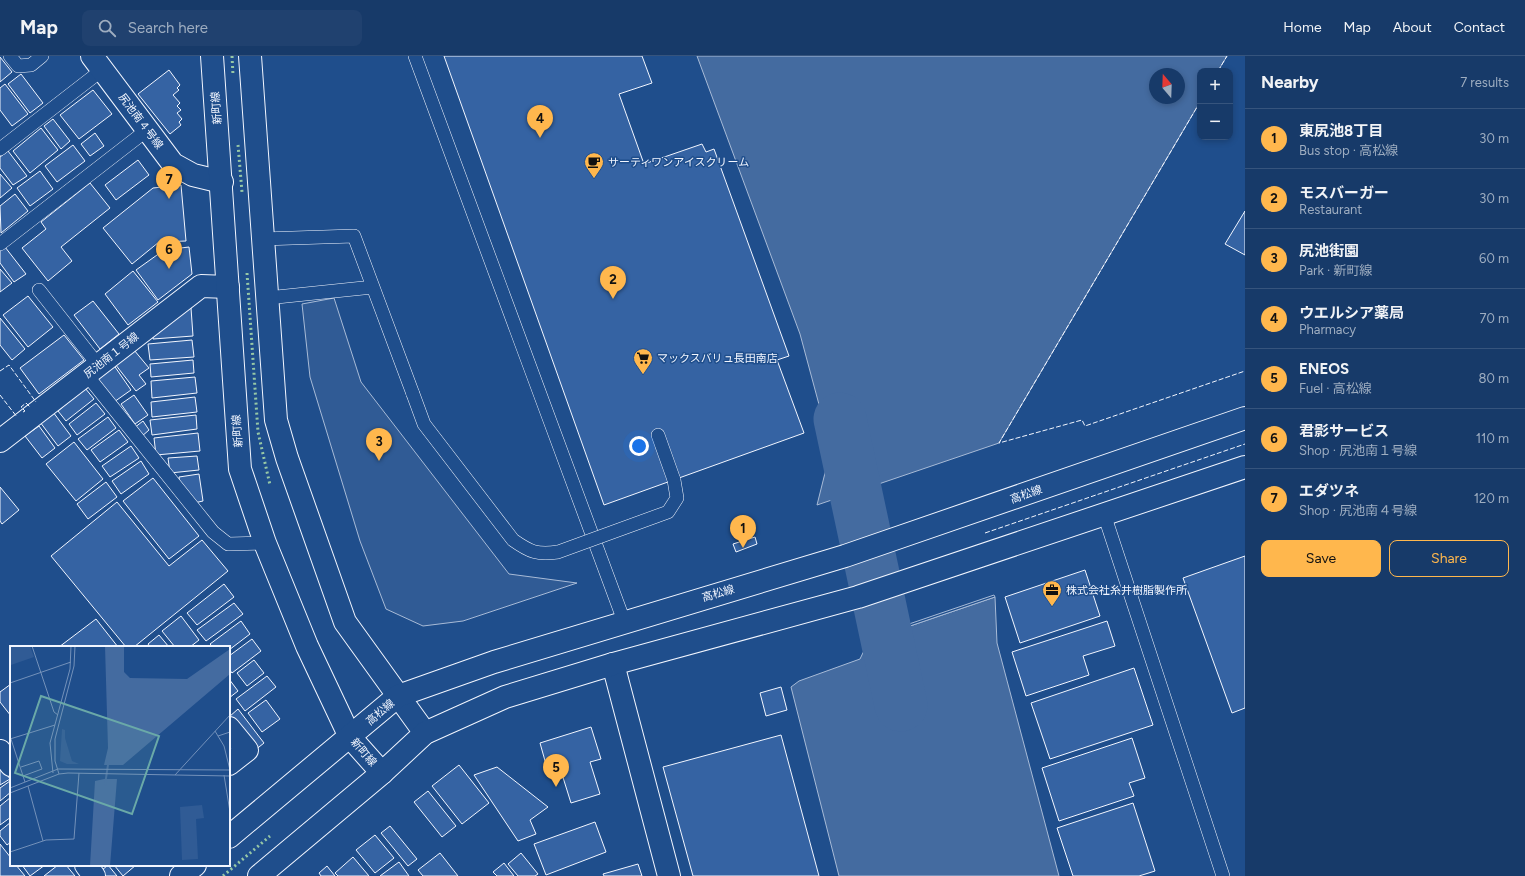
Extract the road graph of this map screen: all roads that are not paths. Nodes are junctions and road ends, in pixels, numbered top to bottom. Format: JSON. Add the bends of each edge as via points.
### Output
{"nodes":[{"id":1,"x":10,"y":56,"type":"edge"},
{"id":2,"x":42,"y":56,"type":"edge"},
{"id":3,"x":212,"y":56,"type":"edge"},
{"id":4,"x":250,"y":56,"type":"edge"},
{"id":5,"x":415,"y":56,"type":"edge"},
{"id":6,"x":97,"y":63,"type":"edge"},
{"id":7,"x":147,"y":130,"type":"junction"},
{"id":8,"x":0,"y":149,"type":"edge"},
{"id":9,"x":222,"y":182,"type":"junction"},
{"id":10,"x":262,"y":239,"type":"junction"},
{"id":11,"x":0,"y":244,"type":"edge"},
{"id":12,"x":228,"y":287,"type":"junction"},
{"id":13,"x":373,"y":287,"type":"junction"},
{"id":14,"x":39,"y":290,"type":"dead end"},
{"id":15,"x":267,"y":298,"type":"junction"},
{"id":16,"x":92,"y":370,"type":"junction"},
{"id":17,"x":1245,"y":418,"type":"edge"},
{"id":18,"x":658,"y":435,"type":"dead end"},
{"id":19,"x":0,"y":441,"type":"edge"},
{"id":20,"x":1245,"y":467,"type":"edge"},
{"id":21,"x":1104,"y":514,"type":"junction"},
{"id":22,"x":265,"y":543,"type":"junction"},
{"id":23,"x":624,"y":621,"type":"junction"},
{"id":24,"x":614,"y":664,"type":"junction"},
{"id":25,"x":398,"y":696,"type":"junction"},
{"id":26,"x":230,"y":729,"type":"edge"},
{"id":27,"x":425,"y":733,"type":"junction"},
{"id":28,"x":350,"y":737,"type":"junction"},
{"id":29,"x":0,"y":751,"type":"edge"},
{"id":30,"x":230,"y":763,"type":"edge"},
{"id":31,"x":10,"y":764,"type":"edge"},
{"id":32,"x":382,"y":773,"type":"junction"},
{"id":33,"x":230,"y":836,"type":"edge"},
{"id":34,"x":193,"y":866,"type":"edge"},
{"id":35,"x":181,"y":876,"type":"edge"},
{"id":36,"x":259,"y":876,"type":"edge"},
{"id":37,"x":668,"y":876,"type":"edge"},
{"id":38,"x":1223,"y":876,"type":"edge"}],
"edges":[{"from":1,"to":2,"type":"lane","via":[[18,66],[31,65]]},
{"from":3,"to":9,"type":"main road","name":"新町線"},
{"from":4,"to":10,"type":"main road"},
{"from":5,"to":23,"type":"lane"},
{"from":6,"to":7,"type":"main road","name":"尻池南４号線"},
{"from":6,"to":8,"type":"lane"},
{"from":7,"to":9,"type":"main road","name":"尻池南４号線","via":[[173,164],[193,175]]},
{"from":7,"to":11,"type":"lane"},
{"from":9,"to":12,"type":"main road","name":"新町線"},
{"from":10,"to":13,"type":"lane","via":[[354,236]]},
{"from":10,"to":15,"type":"main road"},
{"from":12,"to":16,"type":"main road","name":"尻池南１号線","via":[[201,286]]},
{"from":12,"to":22,"type":"main road","name":"新町線","via":[[240,469]]},
{"from":13,"to":15,"type":"lane"},
{"from":13,"to":18,"type":"lane","bridge":true,"via":[[424,424],[513,540],[530,552],[558,552],[668,512],[677,498],[674,480]]},
{"from":14,"to":16,"type":"lane"},
{"from":15,"to":25,"type":"main road","via":[[276,420],[287,458],[345,622]]},
{"from":16,"to":19,"type":"main road","name":"尻池南１号線"},
{"from":16,"to":22,"type":"lane","via":[[213,532],[228,544]]},
{"from":17,"to":23,"type":"main road","name":"高松線","via":[[845,556]]},
{"from":20,"to":21,"type":"main road"},
{"from":21,"to":24,"type":"main road","via":[[858,597]]},
{"from":21,"to":38,"type":"lane"},
{"from":22,"to":28,"type":"main road","name":"新町線","via":[[307,646]]},
{"from":23,"to":25,"type":"main road","name":"高松線","via":[[494,662]]},
{"from":24,"to":27,"type":"main road","via":[[505,697]]},
{"from":24,"to":37,"type":"main road"},
{"from":25,"to":27,"type":"main road"},
{"from":25,"to":28,"type":"main road","name":"高松線"},
{"from":26,"to":30,"type":"main road","via":[[247,750]]},
{"from":27,"to":32,"type":"main road"},
{"from":28,"to":32,"type":"main road","name":"新町線"},
{"from":28,"to":33,"type":"main road","name":"高松線"},
{"from":29,"to":31,"type":"main road"},
{"from":32,"to":36,"type":"main road"},
{"from":34,"to":35,"type":"main road"}]}
